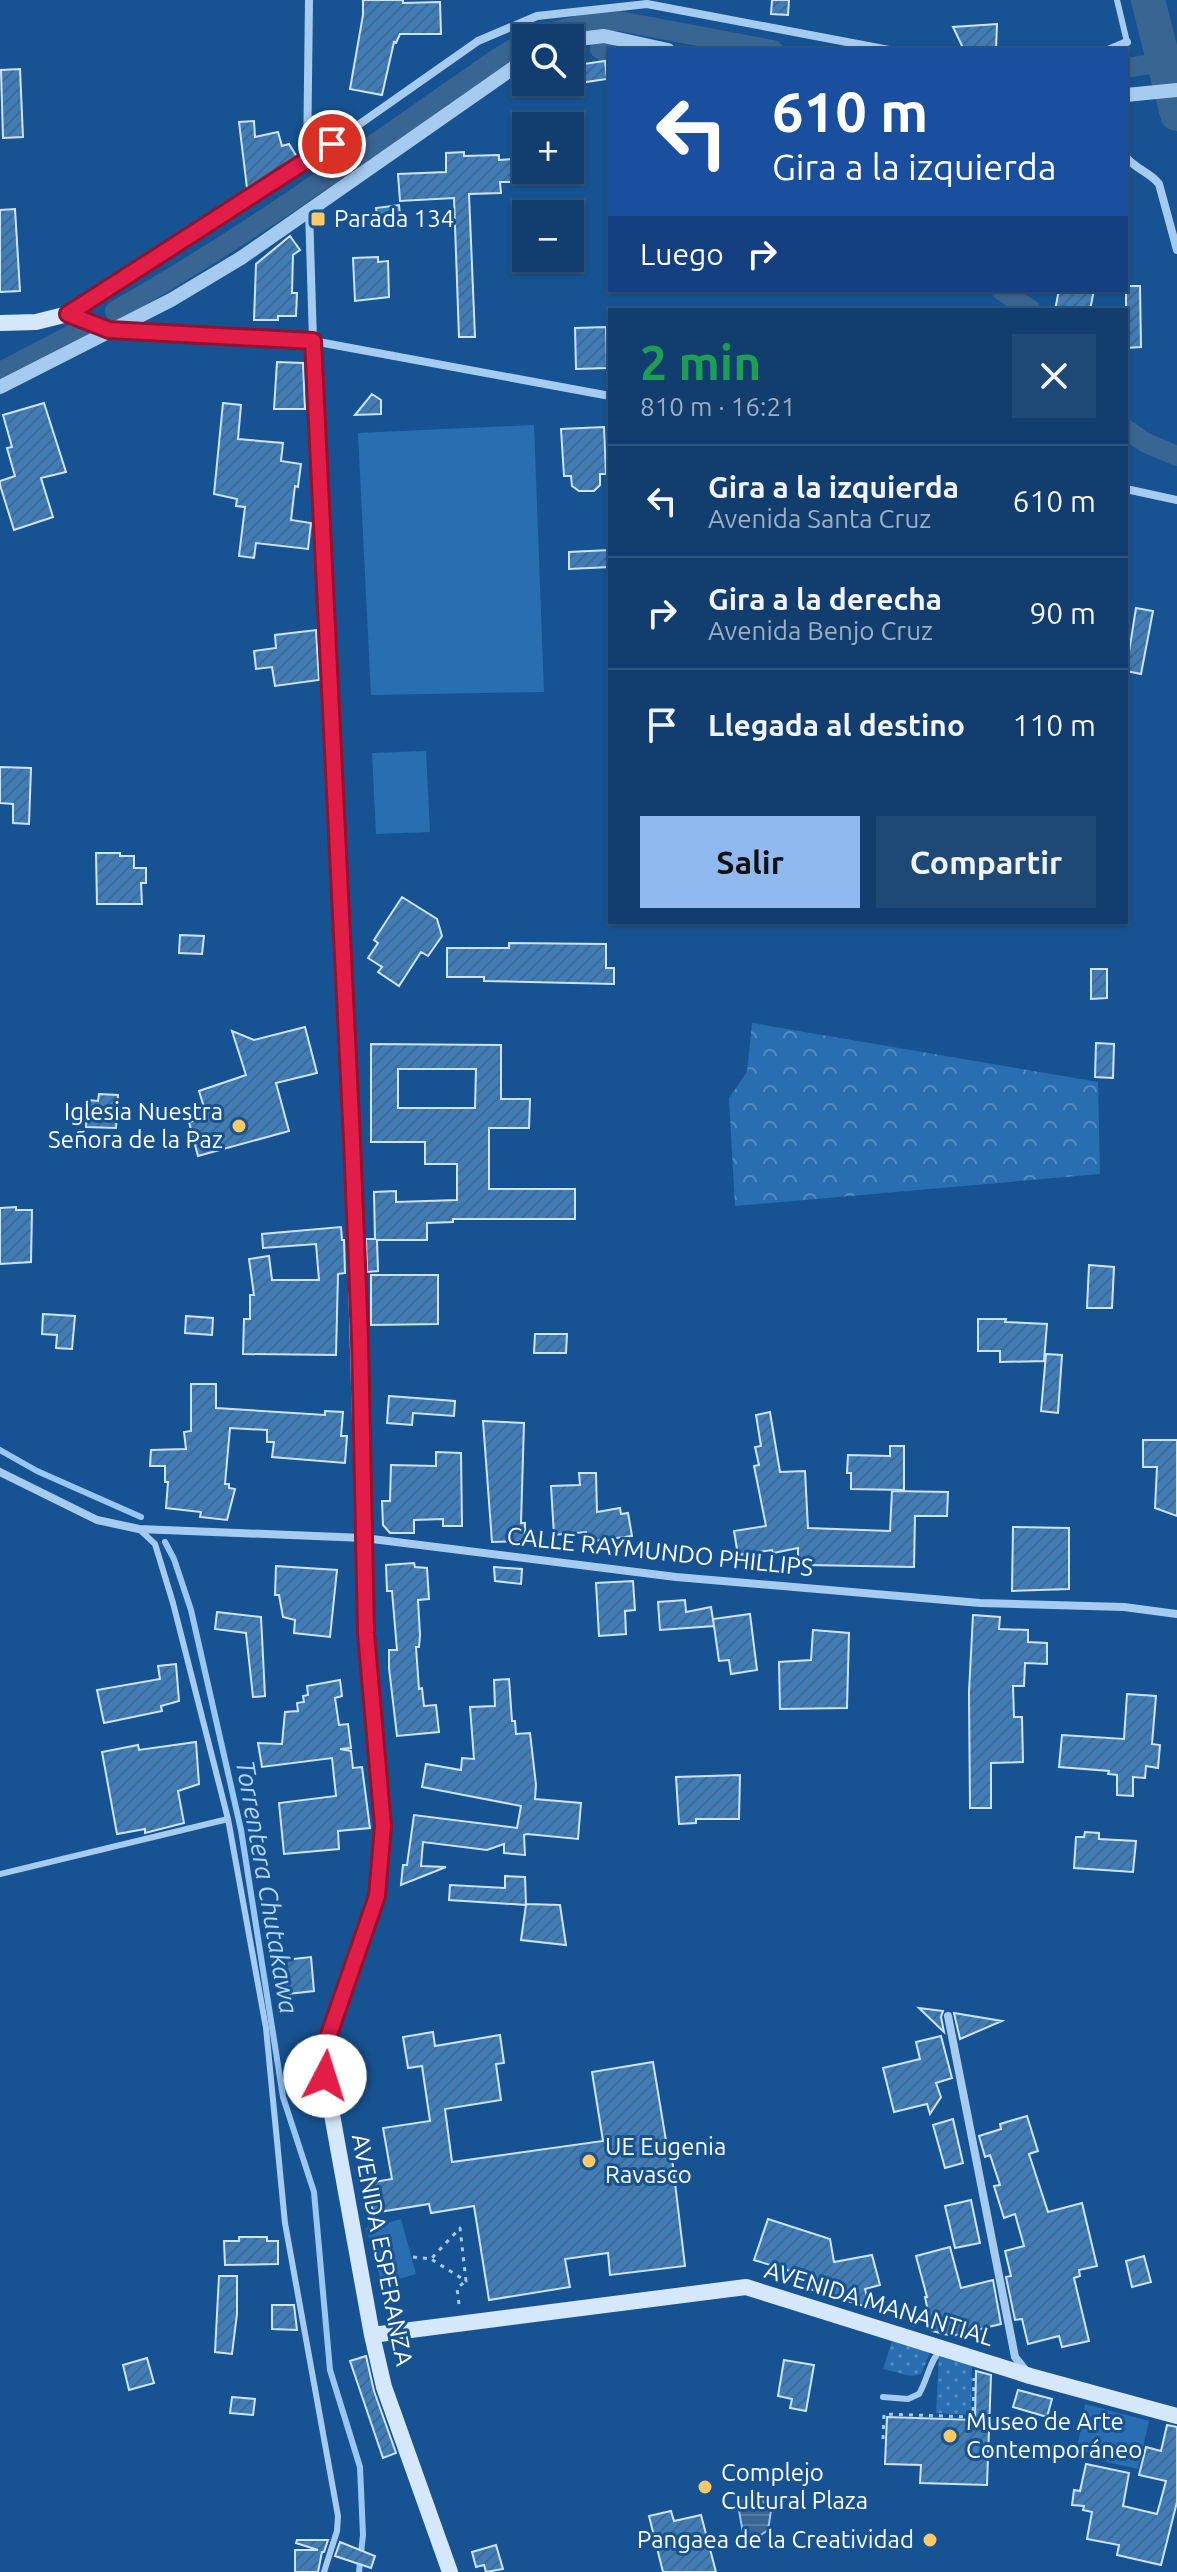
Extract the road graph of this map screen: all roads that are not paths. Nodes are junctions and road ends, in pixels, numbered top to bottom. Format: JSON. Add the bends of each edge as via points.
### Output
{"nodes":[{"id":1,"x":309,"y":0,"type":"edge"},
{"id":2,"x":1117,"y":0,"type":"edge"},
{"id":3,"x":584,"y":38,"type":"edge"},
{"id":4,"x":1127,"y":42,"type":"joint"},
{"id":5,"x":659,"y":48,"type":"edge"},
{"id":6,"x":878,"y":48,"type":"edge"},
{"id":7,"x":1113,"y":48,"type":"edge"},
{"id":8,"x":512,"y":69,"type":"edge"},
{"id":9,"x":1177,"y":90,"type":"edge"},
{"id":10,"x":1128,"y":95,"type":"edge"},
{"id":11,"x":1128,"y":160,"type":"edge"},
{"id":12,"x":307,"y":161,"type":"junction"},
{"id":13,"x":309,"y":209,"type":"junction"},
{"id":14,"x":1177,"y":250,"type":"edge"},
{"id":15,"x":68,"y":314,"type":"junction"},
{"id":16,"x":0,"y":323,"type":"edge"},
{"id":17,"x":109,"y":330,"type":"junction"},
{"id":18,"x":313,"y":341,"type":"junction"},
{"id":19,"x":0,"y":387,"type":"edge"},
{"id":20,"x":608,"y":396,"type":"edge"},
{"id":21,"x":1128,"y":489,"type":"edge"},
{"id":22,"x":1177,"y":500,"type":"edge"},
{"id":23,"x":0,"y":1472,"type":"edge"},
{"id":24,"x":142,"y":1529,"type":"junction"},
{"id":25,"x":364,"y":1538,"type":"junction"},
{"id":26,"x":1177,"y":1614,"type":"edge"},
{"id":27,"x":228,"y":1819,"type":"junction"},
{"id":28,"x":0,"y":1874,"type":"edge"},
{"id":29,"x":948,"y":2016,"type":"dead end"},
{"id":30,"x":372,"y":2335,"type":"junction"},
{"id":31,"x":943,"y":2349,"type":"junction"},
{"id":32,"x":1030,"y":2376,"type":"junction"},
{"id":33,"x":883,"y":2397,"type":"dead end"},
{"id":34,"x":1177,"y":2416,"type":"edge"},
{"id":35,"x":324,"y":2572,"type":"edge"},
{"id":36,"x":450,"y":2572,"type":"edge"}],
"edges":[{"from":1,"to":12,"type":"street"},
{"from":2,"to":4,"type":"lane"},
{"from":3,"to":5,"type":"street","via":[[604,36]]},
{"from":4,"to":7,"type":"street"},
{"from":6,"to":12,"type":"street","via":[[647,4],[537,16],[478,41]]},
{"from":8,"to":13,"type":"street"},
{"from":9,"to":10,"type":"street"},
{"from":11,"to":14,"type":"street","via":[[1159,184]]},
{"from":12,"to":15,"type":"street"},
{"from":13,"to":17,"type":"street","via":[[241,258]]},
{"from":13,"to":18,"type":"street","name":"AVENIDA ESPERANZA"},
{"from":15,"to":16,"type":"main road"},
{"from":15,"to":17,"type":"main road"},
{"from":17,"to":18,"type":"main road"},
{"from":17,"to":19,"type":"street"},
{"from":18,"to":20,"type":"street"},
{"from":18,"to":25,"type":"main road","name":"AVENIDA ESPERANZA","via":[[352,1140]]},
{"from":21,"to":22,"type":"street"},
{"from":23,"to":24,"type":"street","name":"CALLE RAYMUNDO PHILLIPS","via":[[97,1520]]},
{"from":24,"to":25,"type":"street","name":"CALLE RAYMUNDO PHILLIPS"},
{"from":24,"to":27,"type":"lane","via":[[155,1544]]},
{"from":25,"to":26,"type":"street","name":"CALLE RAYMUNDO PHILLIPS","via":[[676,1577]]},
{"from":25,"to":30,"type":"main road","name":"AVENIDA ESPERANZA","via":[[366,1633],[383,1826],[377,1896],[325,2046],[325,2076]]},
{"from":27,"to":28,"type":"lane"},
{"from":27,"to":35,"type":"lane","via":[[266,2028],[285,2223],[338,2516]]},
{"from":29,"to":32,"type":"street","via":[[1015,2357]]},
{"from":30,"to":31,"type":"main road","name":"AVENIDA MANANTIAL","via":[[746,2287]]},
{"from":30,"to":36,"type":"main road","name":"AVENIDA ESPERANZA","via":[[384,2387]]},
{"from":31,"to":32,"type":"main road","name":"AVENIDA MANANTIAL"},
{"from":31,"to":33,"type":"lane","via":[[935,2354],[919,2394],[908,2399]]},
{"from":32,"to":34,"type":"main road","name":"AVENIDA MANANTIAL"}]}
